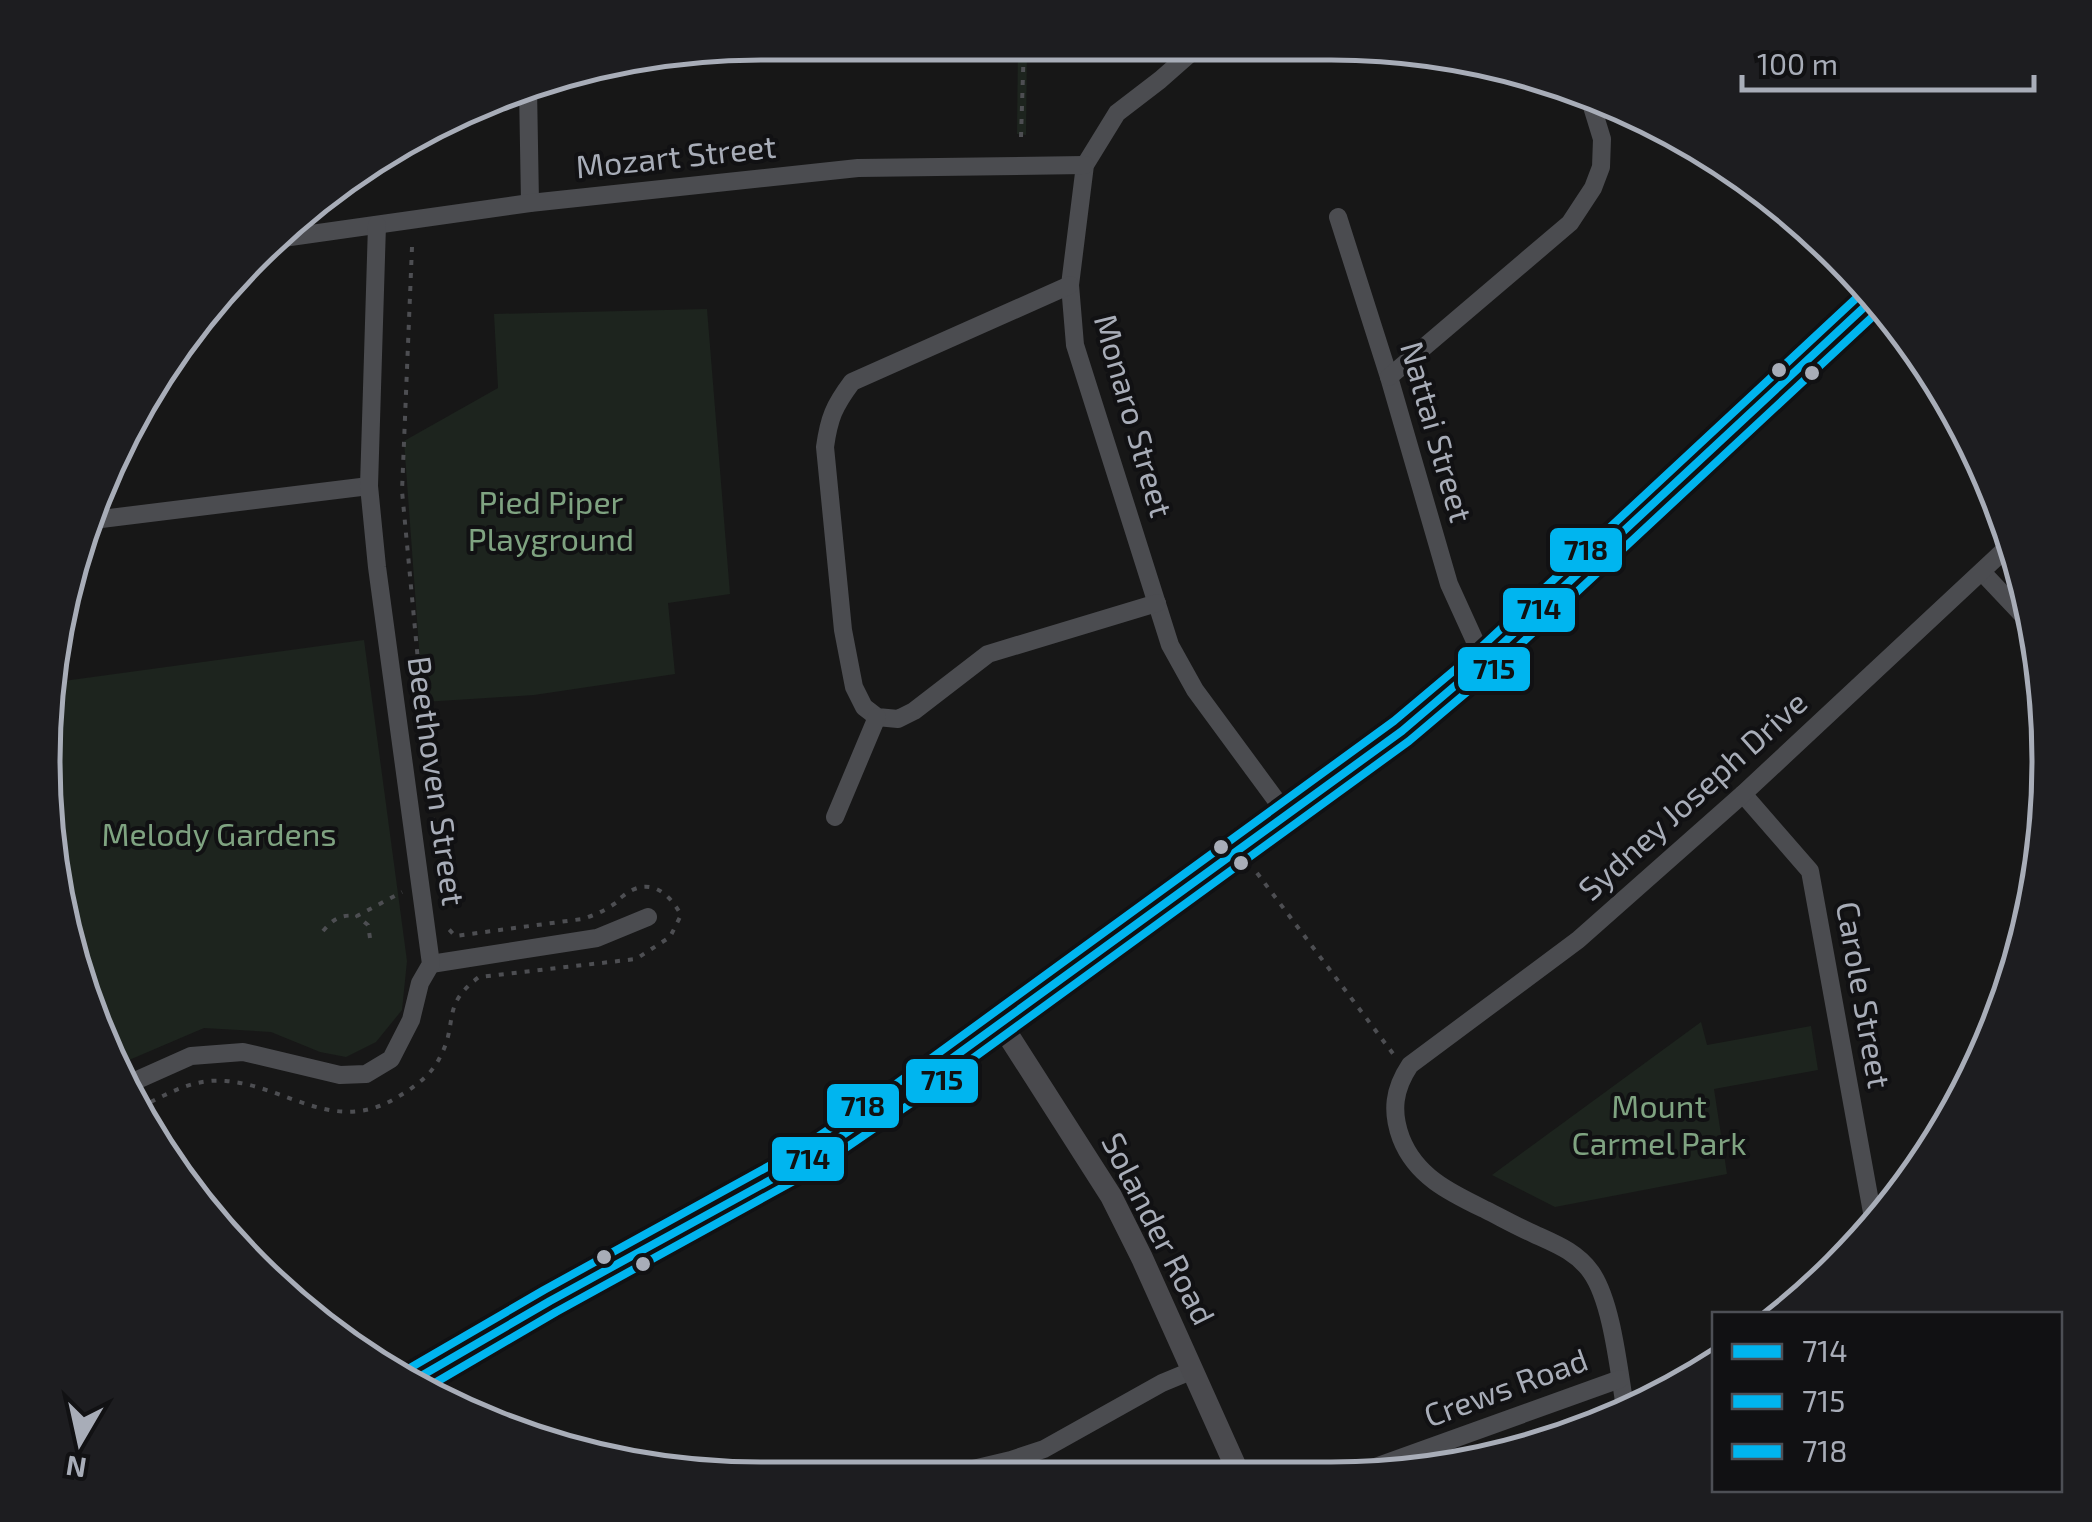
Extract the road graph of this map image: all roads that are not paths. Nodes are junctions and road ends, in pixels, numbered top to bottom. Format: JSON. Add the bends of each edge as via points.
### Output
{"nodes":[{"id":1,"x":1182,"y":60,"type":"edge"},
{"id":2,"x":528,"y":100,"type":"edge"},
{"id":3,"x":1593,"y":111,"type":"edge"},
{"id":4,"x":1085,"y":165,"type":"junction"},
{"id":5,"x":530,"y":203,"type":"junction"},
{"id":6,"x":1338,"y":216,"type":"dead end"},
{"id":7,"x":377,"y":224,"type":"junction"},
{"id":8,"x":297,"y":236,"type":"edge"},
{"id":9,"x":1070,"y":285,"type":"junction"},
{"id":10,"x":1864,"y":307,"type":"edge"},
{"id":11,"x":1389,"y":377,"type":"junction"},
{"id":12,"x":368,"y":486,"type":"junction"},
{"id":13,"x":103,"y":519,"type":"edge"},
{"id":14,"x":2000,"y":554,"type":"edge"},
{"id":15,"x":1982,"y":572,"type":"junction"},
{"id":16,"x":1157,"y":603,"type":"junction"},
{"id":17,"x":2014,"y":606,"type":"edge"},
{"id":18,"x":1484,"y":661,"type":"junction"},
{"id":19,"x":877,"y":718,"type":"junction"},
{"id":20,"x":1743,"y":794,"type":"junction"},
{"id":21,"x":1287,"y":815,"type":"junction"},
{"id":22,"x":835,"y":817,"type":"dead end"},
{"id":23,"x":648,"y":917,"type":"dead end"},
{"id":24,"x":431,"y":964,"type":"junction"},
{"id":25,"x":1001,"y":1024,"type":"junction"},
{"id":26,"x":137,"y":1081,"type":"edge"},
{"id":27,"x":1871,"y":1207,"type":"edge"},
{"id":28,"x":1191,"y":1371,"type":"junction"},
{"id":29,"x":423,"y":1375,"type":"edge"},
{"id":30,"x":1620,"y":1379,"type":"junction"},
{"id":31,"x":1623,"y":1398,"type":"edge"},
{"id":32,"x":1401,"y":1458,"type":"edge"},
{"id":33,"x":995,"y":1462,"type":"edge"},
{"id":34,"x":1233,"y":1462,"type":"edge"}],
"edges":[{"from":1,"to":4,"type":"street","name":"Monaro Street","via":[[1117,113]]},
{"from":2,"to":5,"type":"street"},
{"from":3,"to":11,"type":"street","via":[[1602,167],[1570,223]]},
{"from":4,"to":5,"type":"street","name":"Mozart Street","via":[[858,168]]},
{"from":4,"to":9,"type":"street","name":"Monaro Street"},
{"from":5,"to":7,"type":"street","name":"Mozart Street"},
{"from":6,"to":11,"type":"street","name":"Nattai Street"},
{"from":7,"to":8,"type":"street","name":"Mozart Street"},
{"from":7,"to":12,"type":"street","name":"Beethoven Street"},
{"from":9,"to":16,"type":"street","name":"Monaro Street","via":[[1075,345]]},
{"from":9,"to":19,"type":"street","via":[[852,382],[836,403],[825,447],[843,630],[854,687]]},
{"from":10,"to":18,"type":"main road"},
{"from":11,"to":18,"type":"street","name":"Nattai Street","via":[[1449,584]]},
{"from":12,"to":13,"type":"street"},
{"from":12,"to":24,"type":"street","name":"Beethoven Street"},
{"from":14,"to":15,"type":"street","name":"Sydney Joseph Drive"},
{"from":15,"to":17,"type":"street"},
{"from":15,"to":20,"type":"street","name":"Sydney Joseph Drive"},
{"from":16,"to":19,"type":"street","via":[[988,654],[914,710],[898,719]]},
{"from":16,"to":21,"type":"street","name":"Monaro Street","via":[[1195,690]]},
{"from":18,"to":21,"type":"main road"},
{"from":19,"to":22,"type":"street"},
{"from":20,"to":27,"type":"street","name":"Carole Street","via":[[1810,871]]},
{"from":20,"to":30,"type":"street","name":"Sydney Joseph Drive","via":[[1578,940],[1410,1065],[1394,1111],[1412,1160],[1429,1178],[1561,1245],[1591,1271],[1602,1291]]},
{"from":21,"to":25,"type":"main road"},
{"from":23,"to":24,"type":"street","via":[[597,938]]},
{"from":24,"to":26,"type":"street","name":"Beethoven Street","via":[[392,1060],[366,1074],[340,1075],[243,1052],[191,1056]]},
{"from":25,"to":28,"type":"street","name":"Solander Road","via":[[1112,1196]]},
{"from":25,"to":29,"type":"main road","via":[[805,1161]]},
{"from":28,"to":33,"type":"street","via":[[1044,1449]]},
{"from":28,"to":34,"type":"street","name":"Solander Road"},
{"from":30,"to":31,"type":"street"},
{"from":30,"to":32,"type":"street","name":"Crews Road"}]}
